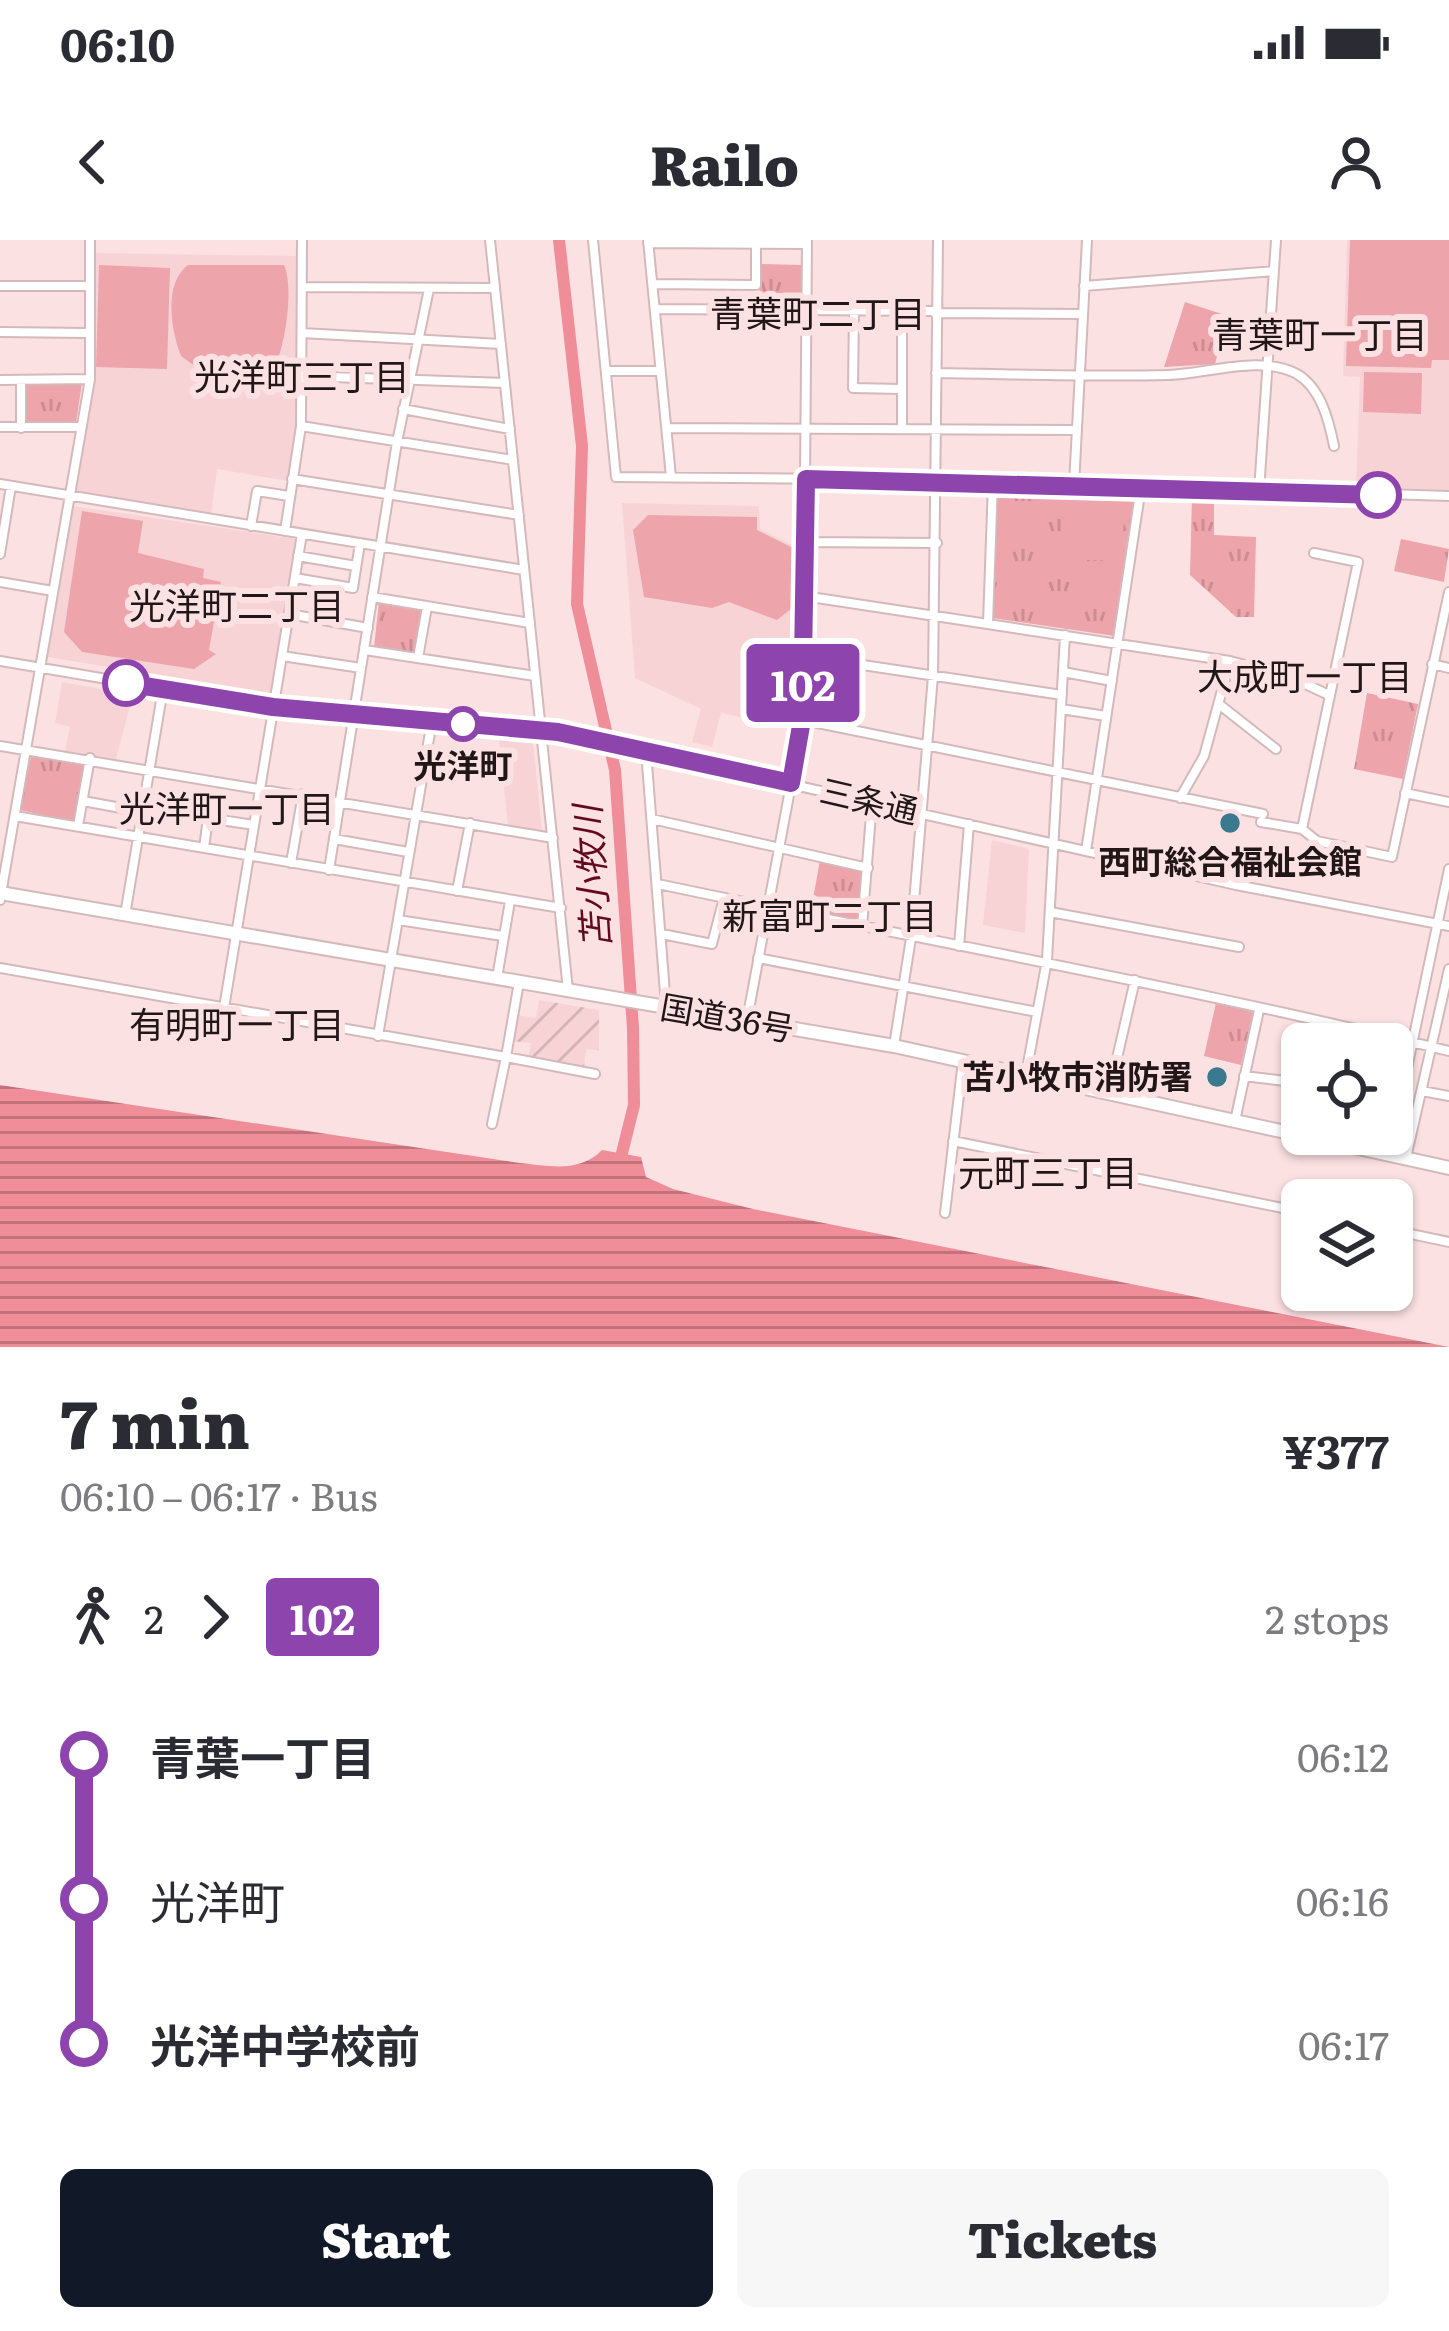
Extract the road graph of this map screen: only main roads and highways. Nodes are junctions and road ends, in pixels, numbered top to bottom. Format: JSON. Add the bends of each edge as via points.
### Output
{"nodes":[{"id":1,"x":0,"y":895,"type":"edge"},
{"id":2,"x":1449,"y":1168,"type":"edge"}],
"edges":[{"from":1,"to":2,"type":"highway","name":"国道36号","via":[[894,1046]]}]}
